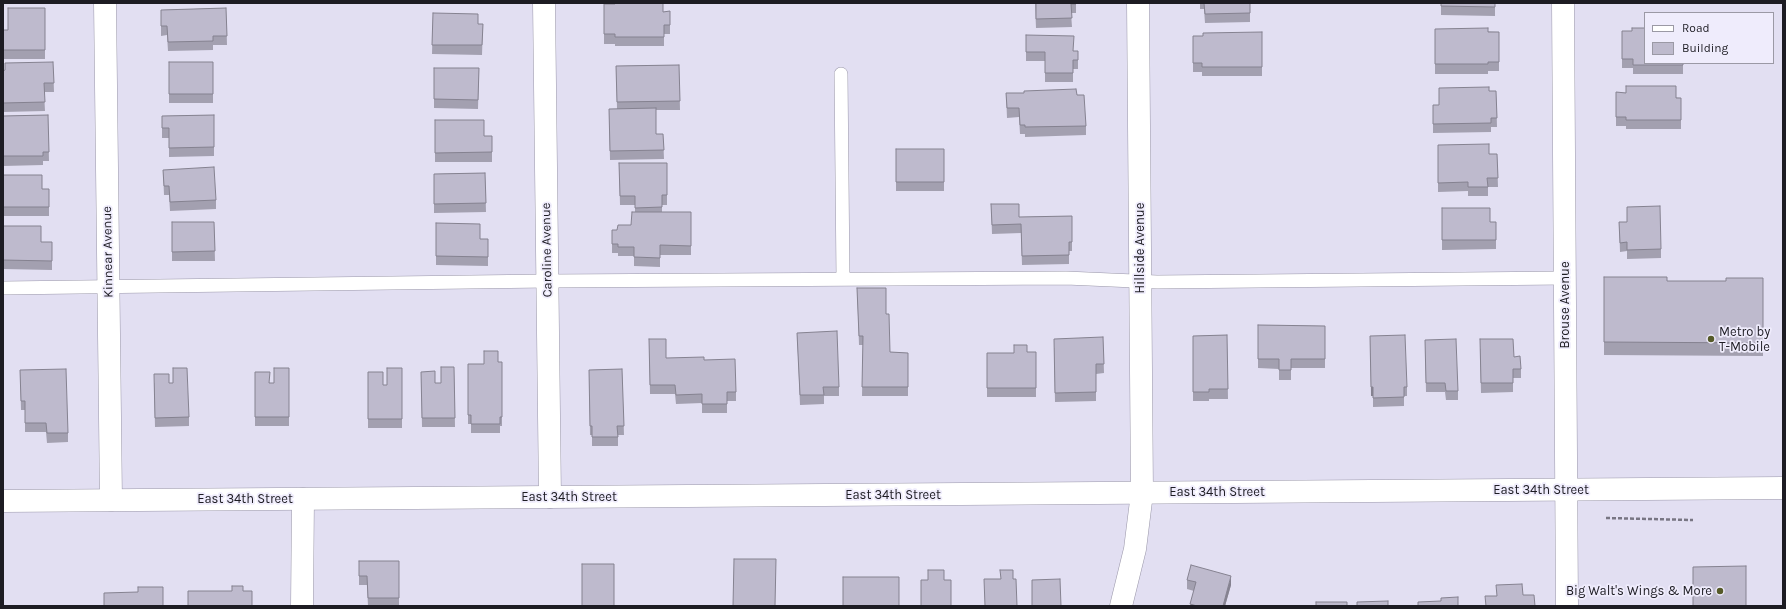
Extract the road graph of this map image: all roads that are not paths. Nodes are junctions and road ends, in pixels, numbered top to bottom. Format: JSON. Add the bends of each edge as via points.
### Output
{"nodes":[{"id":1,"x":105,"y":3,"type":"edge"},
{"id":2,"x":544,"y":3,"type":"edge"},
{"id":3,"x":1138,"y":3,"type":"edge"},
{"id":4,"x":1563,"y":3,"type":"edge"},
{"id":5,"x":841,"y":74,"type":"dead end"},
{"id":6,"x":1565,"y":278,"type":"junction"},
{"id":7,"x":844,"y":279,"type":"junction"},
{"id":8,"x":548,"y":281,"type":"junction"},
{"id":9,"x":1140,"y":282,"type":"junction"},
{"id":10,"x":108,"y":287,"type":"junction"},
{"id":11,"x":3,"y":288,"type":"edge"},
{"id":12,"x":1783,"y":488,"type":"edge"},
{"id":13,"x":1566,"y":489,"type":"junction"},
{"id":14,"x":1142,"y":493,"type":"junction"},
{"id":15,"x":550,"y":497,"type":"junction"},
{"id":16,"x":303,"y":499,"type":"junction"},
{"id":17,"x":111,"y":500,"type":"junction"},
{"id":18,"x":3,"y":501,"type":"edge"},
{"id":19,"x":302,"y":606,"type":"edge"},
{"id":20,"x":1122,"y":606,"type":"edge"},
{"id":21,"x":1567,"y":606,"type":"edge"}],
"edges":[{"from":1,"to":10,"type":"street","name":"Kinnear Avenue"},
{"from":2,"to":8,"type":"street","name":"Caroline Avenue"},
{"from":3,"to":9,"type":"street","name":"Hillside Avenue"},
{"from":4,"to":6,"type":"street","name":"Brouse Avenue"},
{"from":5,"to":7,"type":"lane"},
{"from":6,"to":9,"type":"lane"},
{"from":6,"to":13,"type":"street","name":"Brouse Avenue"},
{"from":7,"to":8,"type":"lane"},
{"from":7,"to":9,"type":"lane","via":[[1066,278]]},
{"from":8,"to":10,"type":"lane"},
{"from":8,"to":15,"type":"street","name":"Caroline Avenue"},
{"from":9,"to":14,"type":"street","name":"Hillside Avenue"},
{"from":10,"to":11,"type":"lane"},
{"from":10,"to":17,"type":"street","name":"Kinnear Avenue"},
{"from":12,"to":13,"type":"street","name":"East 34th Street"},
{"from":13,"to":14,"type":"street","name":"East 34th Street"},
{"from":13,"to":21,"type":"street","name":"Brouse Avenue"},
{"from":14,"to":15,"type":"street","name":"East 34th Street"},
{"from":14,"to":20,"type":"street","name":"Hillside Avenue","via":[[1136,549]]},
{"from":15,"to":16,"type":"street","name":"East 34th Street"},
{"from":16,"to":17,"type":"street","name":"East 34th Street"},
{"from":16,"to":19,"type":"street"},
{"from":17,"to":18,"type":"street","name":"East 34th Street"}]}
